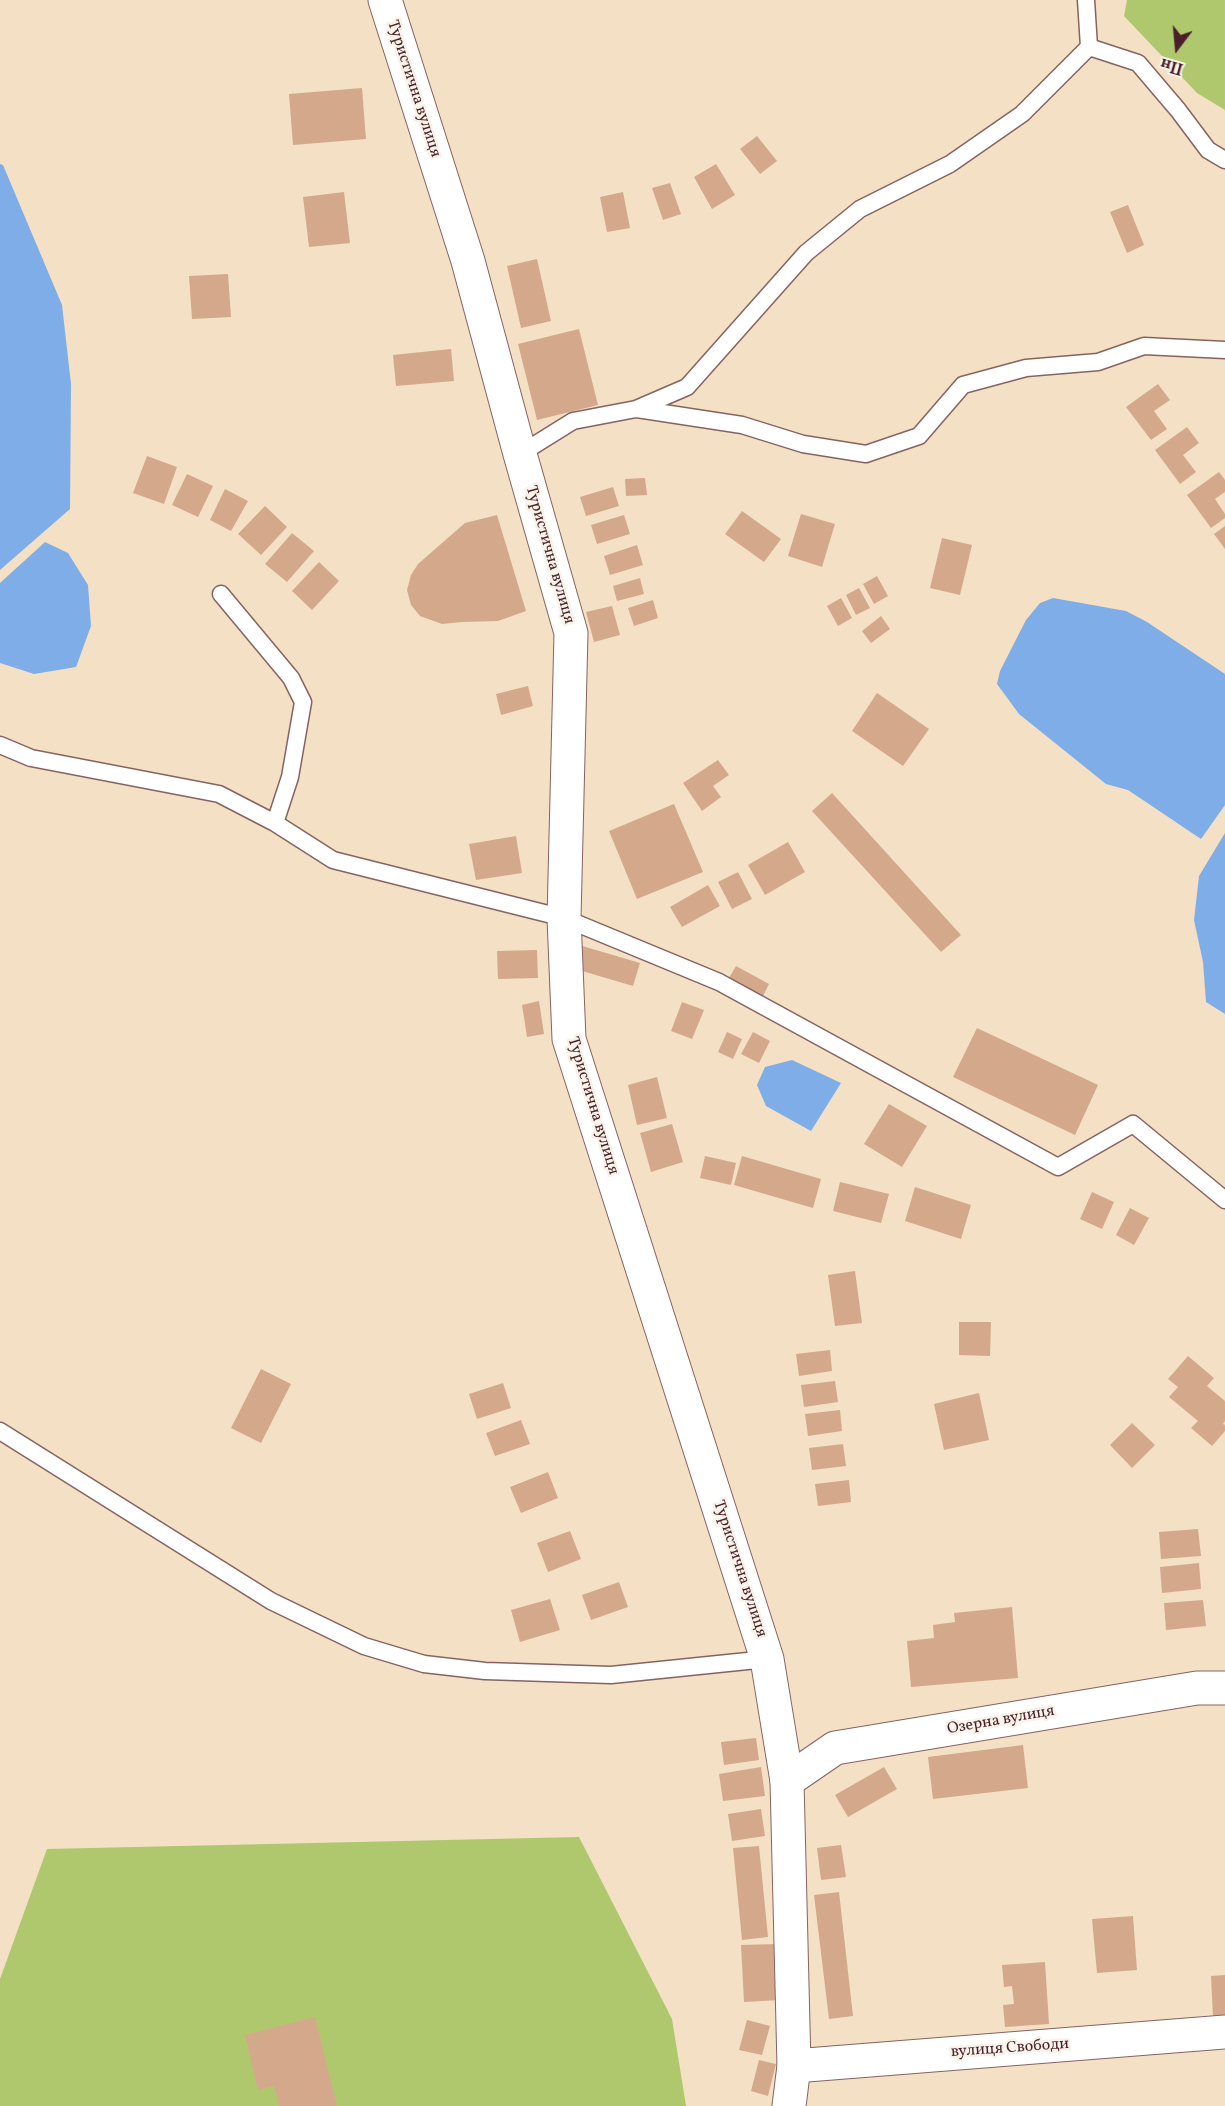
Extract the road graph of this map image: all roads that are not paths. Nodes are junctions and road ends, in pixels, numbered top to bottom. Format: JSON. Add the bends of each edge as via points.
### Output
{"nodes":[{"id":1,"x":385,"y":0,"type":"edge"},
{"id":2,"x":1086,"y":0,"type":"edge"},
{"id":3,"x":1089,"y":47,"type":"junction"},
{"id":4,"x":1225,"y":159,"type":"edge"},
{"id":5,"x":1225,"y":351,"type":"edge"},
{"id":6,"x":636,"y":409,"type":"junction"},
{"id":7,"x":520,"y":454,"type":"junction"},
{"id":8,"x":221,"y":594,"type":"dead end"},
{"id":9,"x":0,"y":745,"type":"edge"},
{"id":10,"x":275,"y":823,"type":"junction"},
{"id":11,"x":564,"y":918,"type":"junction"},
{"id":12,"x":1225,"y":1200,"type":"edge"},
{"id":13,"x":0,"y":1431,"type":"edge"},
{"id":14,"x":767,"y":1659,"type":"junction"},
{"id":15,"x":1225,"y":1688,"type":"edge"},
{"id":16,"x":787,"y":1781,"type":"junction"},
{"id":17,"x":1225,"y":2032,"type":"edge"},
{"id":18,"x":794,"y":2066,"type":"junction"},
{"id":19,"x":789,"y":2106,"type":"edge"}],
"edges":[{"from":1,"to":7,"type":"street","name":"Туристична вулиця","via":[[468,261]]},
{"from":2,"to":3,"type":"lane"},
{"from":3,"to":4,"type":"lane","via":[[1138,63],[1208,150]]},
{"from":3,"to":6,"type":"lane","via":[[1022,114],[950,164],[860,209],[806,253],[687,387]]},
{"from":5,"to":6,"type":"lane","via":[[1144,346],[1098,362],[1026,368],[963,385],[919,436],[866,454],[803,444],[742,425]]},
{"from":6,"to":7,"type":"lane","via":[[573,421]]},
{"from":7,"to":11,"type":"street","name":"Туристична вулиця","via":[[571,633]]},
{"from":8,"to":10,"type":"lane","via":[[291,678],[303,702],[290,777]]},
{"from":9,"to":10,"type":"lane","via":[[31,758],[219,794]]},
{"from":10,"to":11,"type":"lane","via":[[333,860]]},
{"from":11,"to":12,"type":"lane","via":[[718,982],[1058,1167],[1133,1124]]},
{"from":11,"to":14,"type":"street","name":"Туристична вулиця","via":[[569,1039]]},
{"from":13,"to":14,"type":"lane","via":[[271,1601],[364,1646],[424,1664],[486,1671],[611,1675]]},
{"from":14,"to":16,"type":"street","name":"Туристична вулиця"},
{"from":15,"to":16,"type":"street","name":"Озерна вулиця","via":[[1197,1688],[835,1748]]},
{"from":16,"to":18,"type":"street","name":"Туристична вулиця"},
{"from":17,"to":18,"type":"street","name":"вулиця Свободи"},
{"from":18,"to":19,"type":"street","name":"Туристична вулиця"}]}
